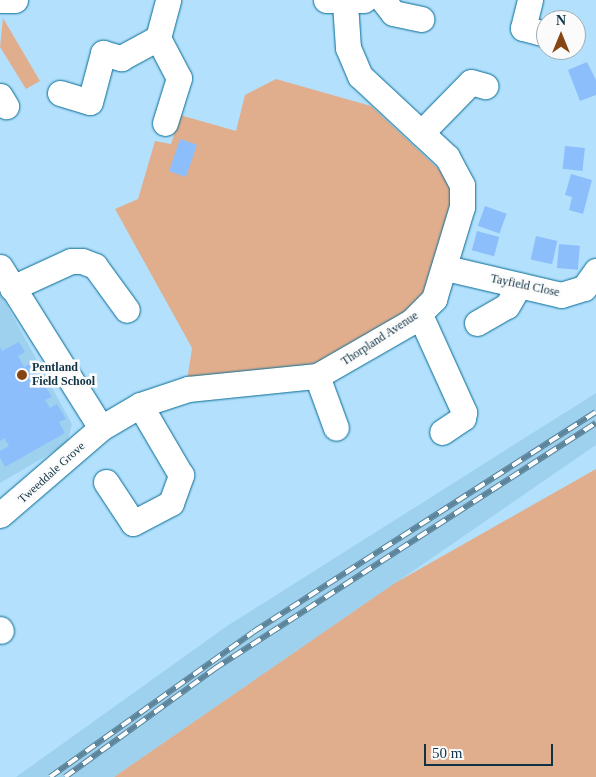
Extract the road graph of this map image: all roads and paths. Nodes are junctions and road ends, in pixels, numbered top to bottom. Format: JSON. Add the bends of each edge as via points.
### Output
{"nodes":[{"id":1,"x":0,"y":0,"type":"edge"},
{"id":2,"x":14,"y":0,"type":"edge"},
{"id":3,"x":168,"y":0,"type":"edge"},
{"id":4,"x":383,"y":0,"type":"edge"},
{"id":5,"x":530,"y":0,"type":"edge"},
{"id":6,"x":345,"y":1,"type":"edge"},
{"id":7,"x":421,"y":19,"type":"dead end"},
{"id":8,"x":536,"y":31,"type":"edge"},
{"id":9,"x":158,"y":38,"type":"junction"},
{"id":10,"x":485,"y":86,"type":"dead end"},
{"id":11,"x":60,"y":93,"type":"dead end"},
{"id":12,"x":165,"y":123,"type":"dead end"},
{"id":13,"x":421,"y":133,"type":"junction"},
{"id":14,"x":446,"y":268,"type":"junction"},
{"id":15,"x":596,"y":271,"type":"edge"},
{"id":16,"x":6,"y":278,"type":"edge"},
{"id":17,"x":519,"y":285,"type":"junction"},
{"id":18,"x":127,"y":310,"type":"dead end"},
{"id":19,"x":420,"y":315,"type":"junction"},
{"id":20,"x":477,"y":323,"type":"dead end"},
{"id":21,"x":317,"y":376,"type":"junction"},
{"id":22,"x":140,"y":405,"type":"junction"},
{"id":23,"x":101,"y":428,"type":"junction"},
{"id":24,"x":336,"y":428,"type":"dead end"},
{"id":25,"x":442,"y":432,"type":"dead end"},
{"id":26,"x":106,"y":482,"type":"dead end"},
{"id":27,"x":0,"y":515,"type":"edge"}],
"edges":[{"from":1,"to":2,"type":"street"},
{"from":3,"to":9,"type":"street"},
{"from":4,"to":7,"type":"street","via":[[393,13]]},
{"from":5,"to":8,"type":"street","via":[[524,28]]},
{"from":6,"to":13,"type":"street","name":"Thorpland Avenue","via":[[354,67],[375,92]]},
{"from":9,"to":11,"type":"street","via":[[121,58],[103,53],[90,102]]},
{"from":9,"to":12,"type":"street","via":[[179,78]]},
{"from":10,"to":13,"type":"street","via":[[471,82]]},
{"from":13,"to":14,"type":"street","name":"Thorpland Avenue","via":[[447,157],[462,185],[462,207]]},
{"from":14,"to":17,"type":"street","name":"Tayfield Close"},
{"from":14,"to":19,"type":"street","name":"Thorpland Avenue","via":[[434,299]]},
{"from":15,"to":17,"type":"street","name":"Tayfield Close","via":[[584,288],[569,294]]},
{"from":16,"to":18,"type":"street","via":[[82,261],[95,266]]},
{"from":16,"to":23,"type":"street"},
{"from":17,"to":20,"type":"street","via":[[507,306]]},
{"from":19,"to":21,"type":"street","name":"Thorpland Avenue"},
{"from":19,"to":25,"type":"street","via":[[464,412],[463,418]]},
{"from":21,"to":22,"type":"street","name":"Thorpland Avenue","via":[[188,389]]},
{"from":21,"to":24,"type":"street"},
{"from":22,"to":23,"type":"street","name":"Thorpland Avenue"},
{"from":22,"to":26,"type":"street","via":[[181,475],[171,503],[133,524]]},
{"from":23,"to":27,"type":"street","name":"Tweeddale Grove"}]}
